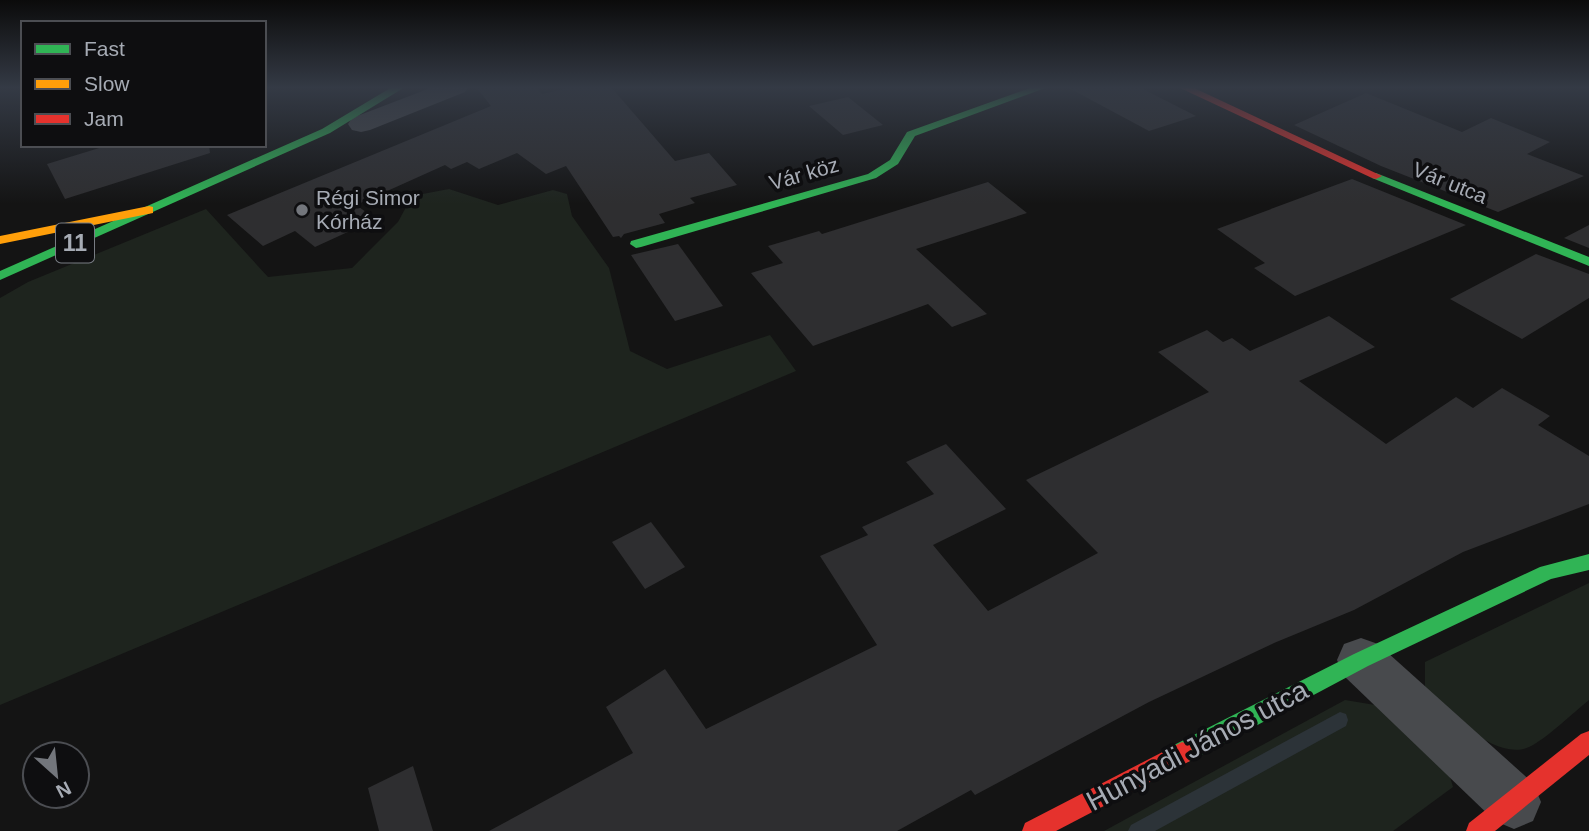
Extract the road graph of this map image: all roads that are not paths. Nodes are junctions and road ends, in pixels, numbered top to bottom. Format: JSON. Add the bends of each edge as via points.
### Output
{"nodes":[{"id":1,"x":335,"y":126,"type":"edge"},
{"id":2,"x":934,"y":126,"type":"edge"},
{"id":3,"x":1266,"y":126,"type":"edge"},
{"id":4,"x":149,"y":209,"type":"junction"},
{"id":5,"x":0,"y":240,"type":"edge"},
{"id":6,"x":636,"y":244,"type":"dead end"},
{"id":7,"x":1589,"y":262,"type":"edge"},
{"id":8,"x":0,"y":276,"type":"edge"},
{"id":9,"x":1589,"y":562,"type":"edge"},
{"id":10,"x":1361,"y":660,"type":"junction"},
{"id":11,"x":1589,"y":741,"type":"edge"},
{"id":12,"x":1496,"y":816,"type":"edge"},
{"id":13,"x":1033,"y":831,"type":"edge"}],
"edges":[{"from":1,"to":4,"type":"street","number":"11"},
{"from":2,"to":6,"type":"street","name":"Vár köz","via":[[911,134],[894,162],[872,176]]},
{"from":3,"to":7,"type":"street","name":"Vár utca","via":[[1370,174]]},
{"from":4,"to":5,"type":"street"},
{"from":4,"to":8,"type":"street","number":"11"},
{"from":9,"to":10,"type":"street","name":"Hunyadi János utca","via":[[1547,572]]},
{"from":10,"to":12,"type":"street"},
{"from":10,"to":13,"type":"street","name":"Hunyadi János utca"},
{"from":11,"to":12,"type":"street"}]}
